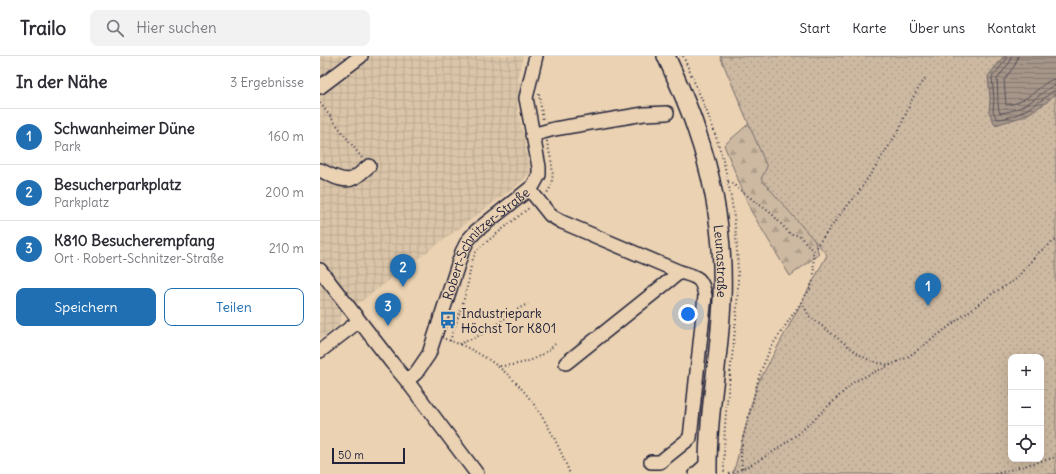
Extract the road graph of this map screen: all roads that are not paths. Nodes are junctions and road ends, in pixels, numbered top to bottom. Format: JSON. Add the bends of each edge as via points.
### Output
{"nodes":[{"id":1,"x":361,"y":56,"type":"edge"},
{"id":2,"x":536,"y":56,"type":"edge"},
{"id":3,"x":666,"y":56,"type":"edge"},
{"id":4,"x":320,"y":87,"type":"edge"},
{"id":5,"x":667,"y":113,"type":"dead end"},
{"id":6,"x":539,"y":133,"type":"junction"},
{"id":7,"x":369,"y":166,"type":"road end"},
{"id":8,"x":320,"y":170,"type":"edge"},
{"id":9,"x":530,"y":190,"type":"junction"},
{"id":10,"x":320,"y":270,"type":"edge"},
{"id":11,"x":680,"y":272,"type":"junction"},
{"id":12,"x":359,"y":321,"type":"junction"},
{"id":13,"x":320,"y":351,"type":"edge"},
{"id":14,"x":566,"y":363,"type":"dead end"},
{"id":15,"x":407,"y":381,"type":"junction"},
{"id":16,"x":651,"y":462,"type":"dead end"},
{"id":17,"x":704,"y":470,"type":"edge"},
{"id":18,"x":477,"y":474,"type":"edge"}],
"edges":[{"from":1,"to":4,"type":"street"},
{"from":2,"to":6,"type":"street","name":"Robert-Schnitzer-Straße","via":[[526,98]]},
{"from":3,"to":17,"type":"main road","name":"Leunastraße","via":[[703,150],[711,179],[720,236],[722,300]]},
{"from":5,"to":6,"type":"street","via":[[644,114]]},
{"from":6,"to":9,"type":"street","name":"Robert-Schnitzer-Straße","via":[[539,174]]},
{"from":7,"to":8,"type":"street","via":[[349,180]]},
{"from":9,"to":11,"type":"street","via":[[550,215],[562,222]]},
{"from":9,"to":15,"type":"street","name":"Robert-Schnitzer-Straße","via":[[468,240],[429,354]]},
{"from":10,"to":12,"type":"street"},
{"from":11,"to":14,"type":"street"},
{"from":11,"to":16,"type":"street","via":[[696,276],[704,285],[705,296],[690,438],[660,462]]},
{"from":12,"to":13,"type":"street"},
{"from":12,"to":15,"type":"street"},
{"from":15,"to":18,"type":"street"}]}
